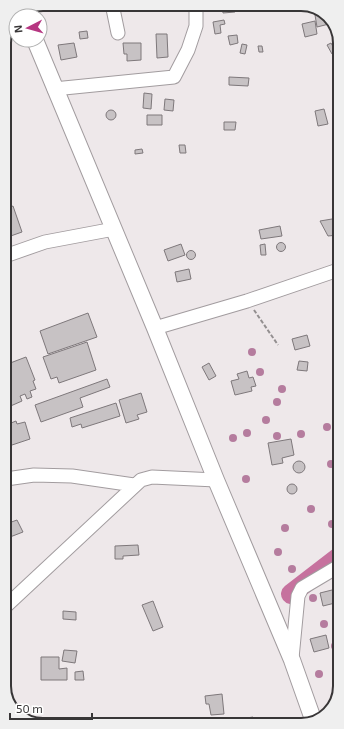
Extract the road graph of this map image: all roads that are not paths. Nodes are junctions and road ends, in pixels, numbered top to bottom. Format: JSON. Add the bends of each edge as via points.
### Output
{"nodes":[{"id":1,"x":114,"y":11,"type":"edge"},
{"id":2,"x":196,"y":11,"type":"edge"},
{"id":3,"x":118,"y":32,"type":"dead end"},
{"id":4,"x":38,"y":48,"type":"edge"},
{"id":5,"x":54,"y":89,"type":"junction"},
{"id":6,"x":114,"y":229,"type":"junction"},
{"id":7,"x":11,"y":254,"type":"edge"},
{"id":8,"x":333,"y":272,"type":"edge"},
{"id":9,"x":155,"y":328,"type":"junction"},
{"id":10,"x":11,"y":478,"type":"edge"},
{"id":11,"x":216,"y":480,"type":"junction"},
{"id":12,"x":134,"y":485,"type":"junction"},
{"id":13,"x":333,"y":570,"type":"edge"},
{"id":14,"x":11,"y":601,"type":"edge"},
{"id":15,"x":292,"y":660,"type":"junction"},
{"id":16,"x":312,"y":716,"type":"edge"}],
"edges":[{"from":1,"to":3,"type":"street"},
{"from":2,"to":5,"type":"street","via":[[196,26],[188,50],[174,77]]},
{"from":4,"to":5,"type":"street"},
{"from":5,"to":6,"type":"street"},
{"from":6,"to":7,"type":"street","via":[[46,242]]},
{"from":6,"to":9,"type":"street"},
{"from":8,"to":9,"type":"street"},
{"from":9,"to":11,"type":"street"},
{"from":10,"to":12,"type":"street","via":[[34,474],[72,476]]},
{"from":11,"to":12,"type":"street","via":[[146,477]]},
{"from":11,"to":15,"type":"street"},
{"from":12,"to":14,"type":"street"},
{"from":13,"to":15,"type":"street","via":[[302,588],[298,596]]},
{"from":15,"to":16,"type":"street"}]}
